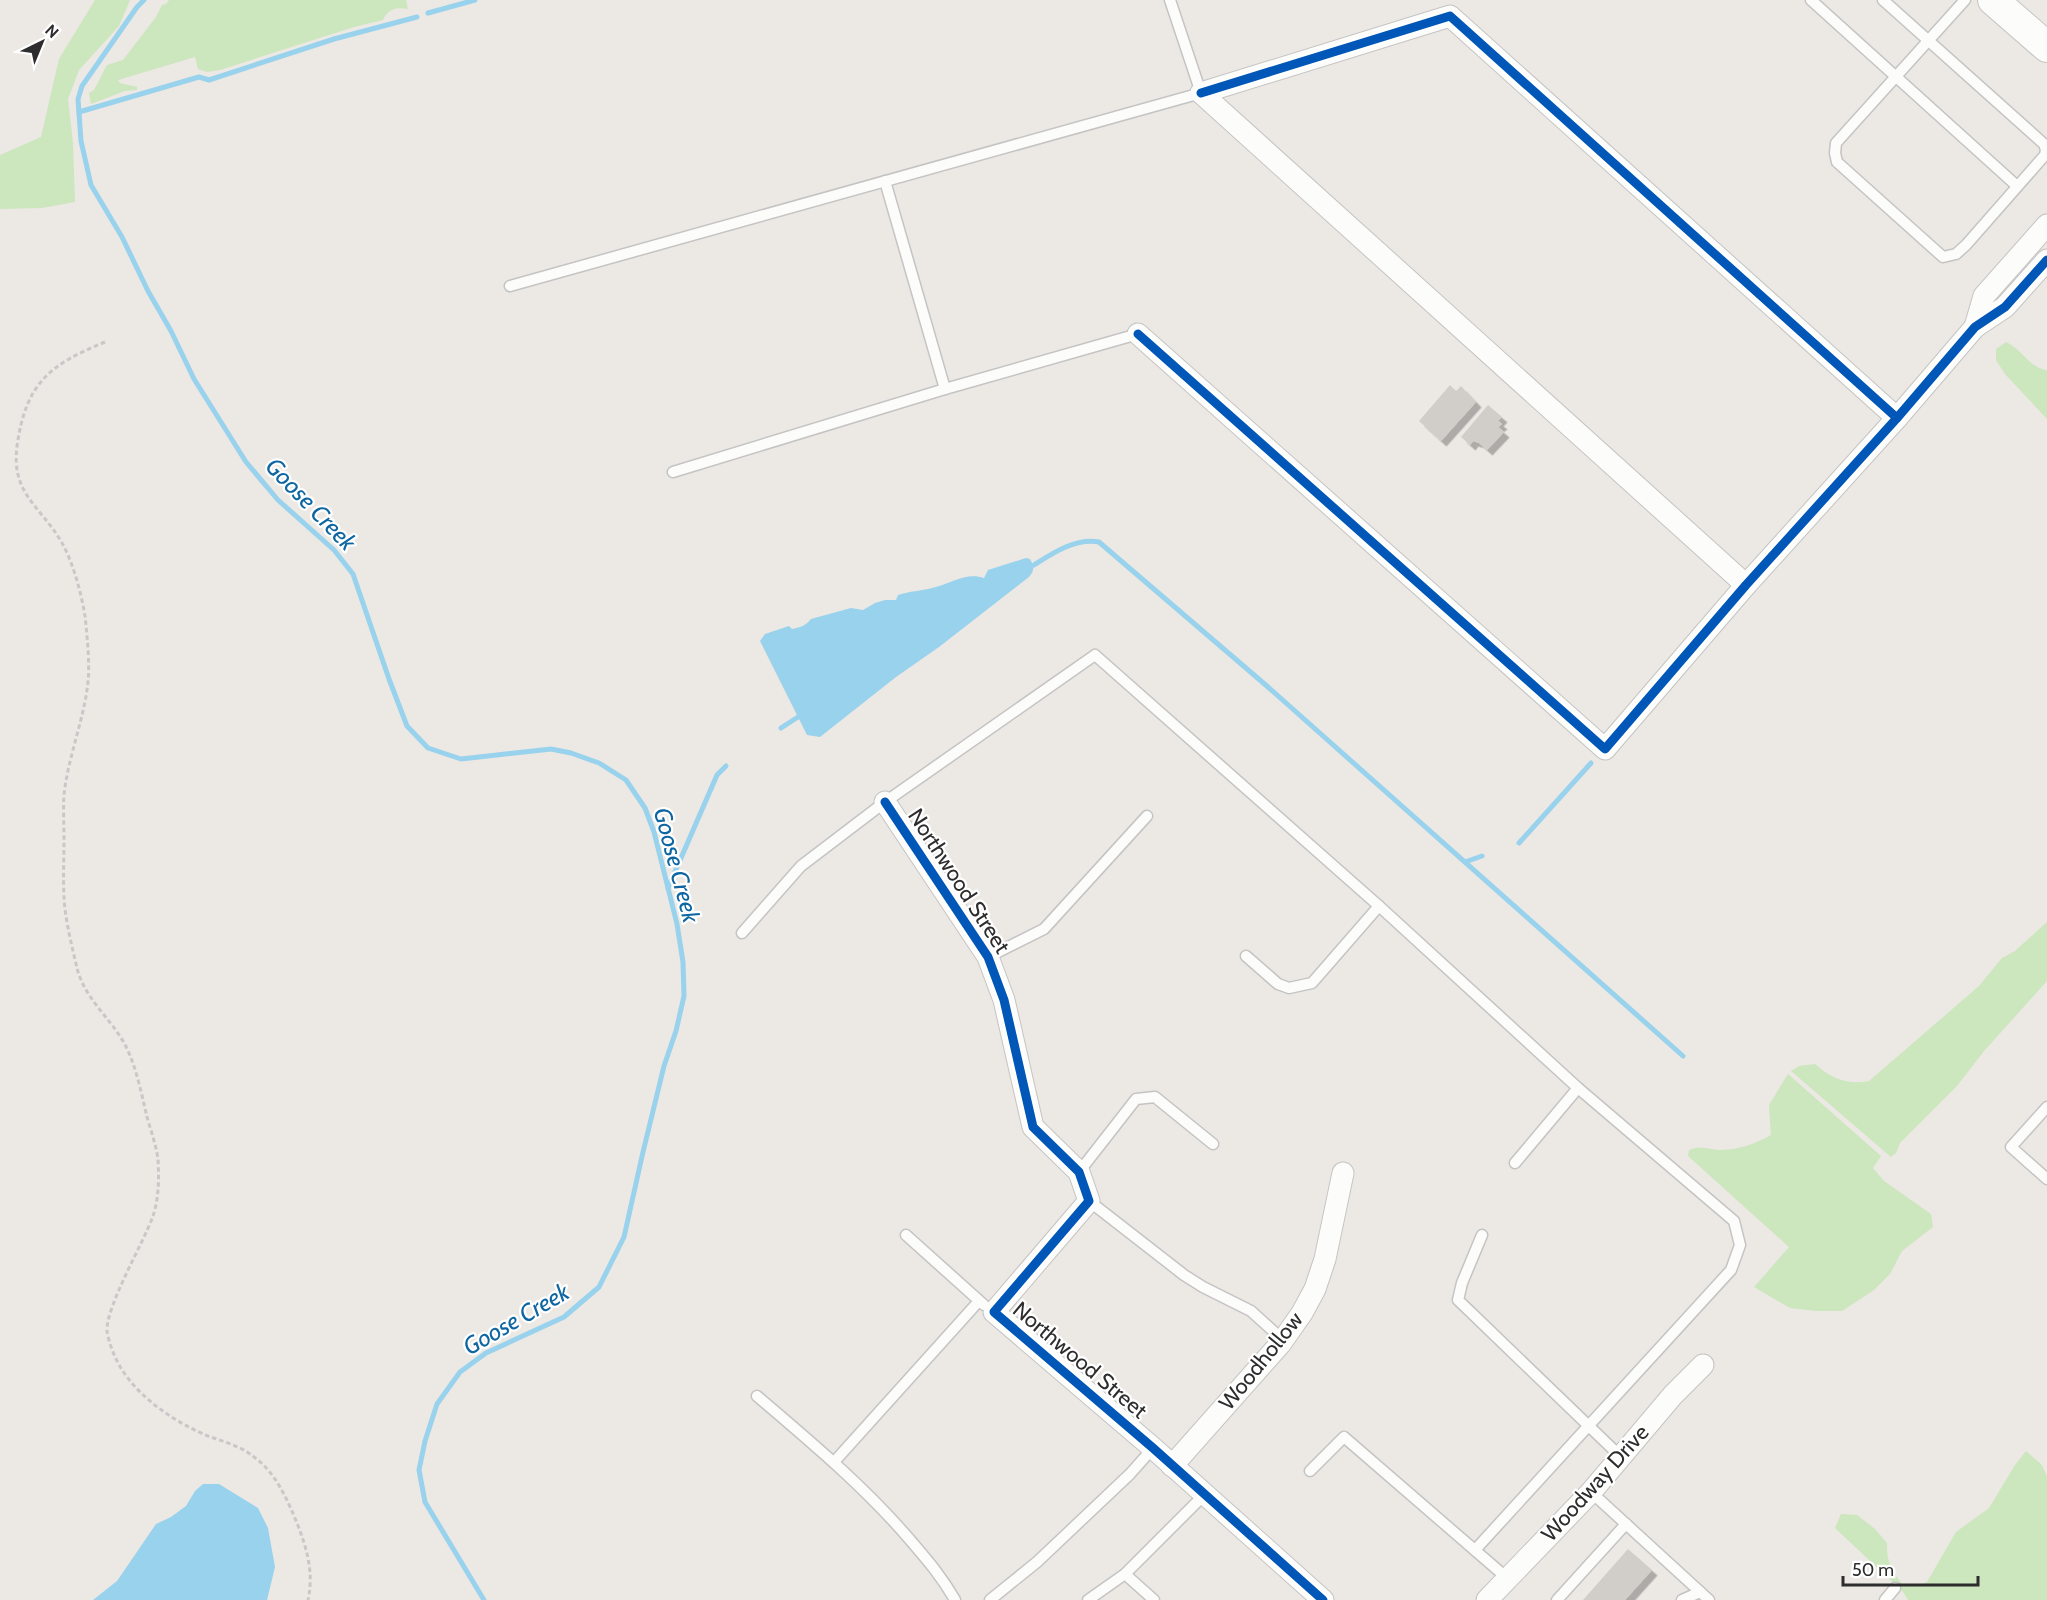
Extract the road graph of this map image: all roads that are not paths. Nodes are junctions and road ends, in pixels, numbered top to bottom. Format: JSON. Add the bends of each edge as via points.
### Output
{"nodes":[{"id":1,"x":1170,"y":0,"type":"edge"},
{"id":2,"x":1811,"y":0,"type":"edge"},
{"id":3,"x":1883,"y":0,"type":"edge"},
{"id":4,"x":1965,"y":0,"type":"edge"},
{"id":5,"x":1993,"y":0,"type":"edge"},
{"id":6,"x":1929,"y":41,"type":"junction"},
{"id":7,"x":2047,"y":47,"type":"edge"},
{"id":8,"x":1896,"y":77,"type":"junction"},
{"id":9,"x":1201,"y":93,"type":"junction"},
{"id":10,"x":885,"y":181,"type":"junction"},
{"id":11,"x":2018,"y":186,"type":"junction"},
{"id":12,"x":2047,"y":225,"type":"edge"},
{"id":13,"x":2047,"y":260,"type":"edge"},
{"id":14,"x":510,"y":286,"type":"dead end"},
{"id":15,"x":1975,"y":327,"type":"junction"},
{"id":16,"x":1138,"y":334,"type":"joint"},
{"id":17,"x":945,"y":389,"type":"junction"},
{"id":18,"x":1897,"y":418,"type":"junction"},
{"id":19,"x":673,"y":472,"type":"dead end"},
{"id":20,"x":1746,"y":585,"type":"junction"},
{"id":21,"x":885,"y":802,"type":"junction"},
{"id":22,"x":1147,"y":816,"type":"dead end"},
{"id":23,"x":1379,"y":906,"type":"junction"},
{"id":24,"x":742,"y":933,"type":"dead end"},
{"id":25,"x":1246,"y":956,"type":"dead end"},
{"id":26,"x":988,"y":957,"type":"junction"},
{"id":27,"x":1578,"y":1088,"type":"junction"},
{"id":28,"x":2047,"y":1107,"type":"edge"},
{"id":29,"x":1213,"y":1144,"type":"dead end"},
{"id":30,"x":1515,"y":1163,"type":"dead end"},
{"id":31,"x":1078,"y":1172,"type":"junction"},
{"id":32,"x":1343,"y":1173,"type":"dead end"},
{"id":33,"x":2047,"y":1179,"type":"edge"},
{"id":34,"x":1089,"y":1201,"type":"junction"},
{"id":35,"x":906,"y":1235,"type":"dead end"},
{"id":36,"x":1482,"y":1235,"type":"dead end"},
{"id":37,"x":986,"y":1307,"type":"junction"},
{"id":38,"x":1283,"y":1340,"type":"junction"},
{"id":39,"x":1703,"y":1365,"type":"dead end"},
{"id":40,"x":757,"y":1396,"type":"dead end"},
{"id":41,"x":1589,"y":1427,"type":"junction"},
{"id":42,"x":1153,"y":1448,"type":"junction"},
{"id":43,"x":1622,"y":1457,"type":"junction"},
{"id":44,"x":834,"y":1462,"type":"junction"},
{"id":45,"x":1172,"y":1466,"type":"junction"},
{"id":46,"x":1310,"y":1471,"type":"dead end"},
{"id":47,"x":1591,"y":1492,"type":"junction"},
{"id":48,"x":1204,"y":1495,"type":"junction"},
{"id":49,"x":1626,"y":1524,"type":"junction"},
{"id":50,"x":1475,"y":1550,"type":"junction"},
{"id":51,"x":1125,"y":1574,"type":"junction"},
{"id":52,"x":1507,"y":1578,"type":"junction"},
{"id":53,"x":1895,"y":1588,"type":"dead end"},
{"id":54,"x":1703,"y":1598,"type":"edge"},
{"id":55,"x":954,"y":1600,"type":"edge"},
{"id":56,"x":990,"y":1600,"type":"edge"},
{"id":57,"x":1088,"y":1600,"type":"edge"},
{"id":58,"x":1154,"y":1600,"type":"edge"},
{"id":59,"x":1323,"y":1600,"type":"edge"},
{"id":60,"x":1487,"y":1600,"type":"edge"},
{"id":61,"x":1557,"y":1600,"type":"edge"},
{"id":62,"x":1682,"y":1600,"type":"edge"},
{"id":63,"x":1885,"y":1600,"type":"edge"}],
"edges":[{"from":1,"to":9,"type":"lane"},
{"from":2,"to":8,"type":"lane"},
{"from":3,"to":6,"type":"lane"},
{"from":4,"to":6,"type":"lane"},
{"from":5,"to":7,"type":"main road"},
{"from":6,"to":8,"type":"lane"},
{"from":6,"to":11,"type":"lane","via":[[2044,144],[2044,155]]},
{"from":8,"to":11,"type":"lane"},
{"from":8,"to":11,"type":"lane","via":[[1836,143],[1837,162],[1943,257],[1956,254],[1966,245]]},
{"from":9,"to":10,"type":"lane"},
{"from":9,"to":18,"type":"street","via":[[1449,16]]},
{"from":9,"to":20,"type":"street"},
{"from":10,"to":14,"type":"lane"},
{"from":10,"to":17,"type":"lane"},
{"from":12,"to":15,"type":"street","via":[[1984,296]]},
{"from":13,"to":15,"type":"street","via":[[2005,307]]},
{"from":15,"to":18,"type":"street"},
{"from":16,"to":17,"type":"lane"},
{"from":16,"to":20,"type":"street","via":[[1605,749]]},
{"from":17,"to":19,"type":"lane"},
{"from":18,"to":20,"type":"street"},
{"from":21,"to":23,"type":"lane","via":[[1095,655]]},
{"from":21,"to":24,"type":"lane","via":[[801,866]]},
{"from":21,"to":26,"type":"street","name":"Northwood Street"},
{"from":22,"to":26,"type":"lane","via":[[1044,930]]},
{"from":23,"to":25,"type":"lane","via":[[1312,983],[1289,988],[1278,984]]},
{"from":23,"to":27,"type":"lane"},
{"from":26,"to":31,"type":"street","name":"Northwood Street","via":[[1004,1000],[1033,1127]]},
{"from":27,"to":30,"type":"lane"},
{"from":27,"to":41,"type":"lane","via":[[1734,1221],[1740,1245],[1731,1270]]},
{"from":28,"to":33,"type":"lane","via":[[2011,1147]]},
{"from":29,"to":31,"type":"lane","via":[[1155,1097],[1136,1099]]},
{"from":31,"to":34,"type":"street","name":"Northwood Street"},
{"from":32,"to":38,"type":"street","name":"Woodhollow","via":[[1315,1288]]},
{"from":34,"to":37,"type":"street","name":"Northwood Street","via":[[1031,1266]]},
{"from":34,"to":38,"type":"lane","via":[[1184,1275],[1251,1311]]},
{"from":35,"to":37,"type":"lane"},
{"from":36,"to":41,"type":"lane","via":[[1458,1300]]},
{"from":37,"to":42,"type":"street","name":"Northwood Street"},
{"from":37,"to":44,"type":"lane"},
{"from":38,"to":45,"type":"street","name":"Woodhollow"},
{"from":39,"to":43,"type":"street","name":"Woodway Drive"},
{"from":40,"to":44,"type":"lane"},
{"from":41,"to":43,"type":"lane"},
{"from":41,"to":50,"type":"lane"},
{"from":42,"to":45,"type":"street","name":"Northwood Street"},
{"from":42,"to":56,"type":"lane","via":[[1037,1562]]},
{"from":43,"to":47,"type":"street","name":"Woodway Drive"},
{"from":44,"to":55,"type":"lane","via":[[891,1518],[942,1577]]},
{"from":45,"to":48,"type":"street","name":"Northwood Street"},
{"from":46,"to":50,"type":"lane","via":[[1344,1437]]},
{"from":47,"to":49,"type":"lane"},
{"from":47,"to":52,"type":"street","name":"Woodway Drive"},
{"from":48,"to":51,"type":"lane"},
{"from":48,"to":59,"type":"street","name":"Northwood Street"},
{"from":49,"to":54,"type":"lane"},
{"from":49,"to":61,"type":"lane"},
{"from":50,"to":52,"type":"lane"},
{"from":51,"to":57,"type":"lane"},
{"from":51,"to":58,"type":"lane"},
{"from":52,"to":60,"type":"street","name":"Woodway Drive"},
{"from":53,"to":63,"type":"lane"},
{"from":54,"to":62,"type":"lane"}]}
